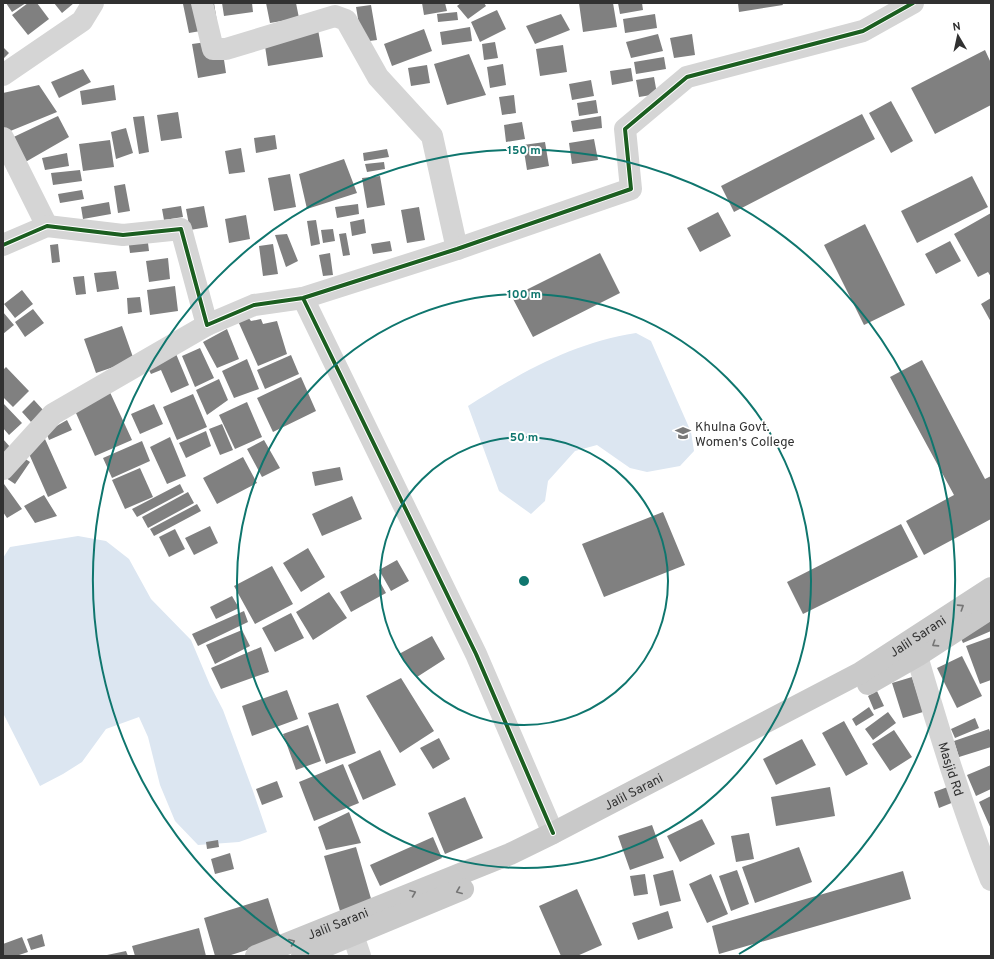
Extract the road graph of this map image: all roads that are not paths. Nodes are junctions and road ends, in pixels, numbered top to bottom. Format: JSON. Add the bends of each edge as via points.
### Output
{"nodes":[{"id":1,"x":93,"y":3,"type":"edge"},
{"id":2,"x":202,"y":3,"type":"edge"},
{"id":3,"x":913,"y":3,"type":"edge"},
{"id":4,"x":3,"y":76,"type":"edge"},
{"id":5,"x":3,"y":138,"type":"edge"},
{"id":6,"x":47,"y":226,"type":"junction"},
{"id":7,"x":3,"y":245,"type":"edge"},
{"id":8,"x":457,"y":249,"type":"junction"},
{"id":9,"x":303,"y":298,"type":"junction"},
{"id":10,"x":207,"y":325,"type":"junction"},
{"id":11,"x":3,"y":469,"type":"edge"},
{"id":12,"x":991,"y":588,"type":"edge"},
{"id":13,"x":991,"y":608,"type":"edge"},
{"id":14,"x":917,"y":656,"type":"junction"},
{"id":15,"x":553,"y":834,"type":"junction"},
{"id":16,"x":991,"y":880,"type":"edge"},
{"id":17,"x":353,"y":935,"type":"junction"},
{"id":18,"x":256,"y":956,"type":"edge"},
{"id":19,"x":302,"y":956,"type":"edge"},
{"id":20,"x":360,"y":956,"type":"edge"}],
"edges":[{"from":1,"to":4,"type":"street","via":[[82,21]]},
{"from":2,"to":8,"type":"street","via":[[213,49],[226,49],[335,16],[346,20],[378,76],[432,136]]},
{"from":3,"to":8,"type":"street","via":[[863,31],[687,77],[625,129],[631,189]]},
{"from":5,"to":6,"type":"street"},
{"from":6,"to":7,"type":"street"},
{"from":6,"to":10,"type":"street","via":[[123,235],[181,229]]},
{"from":8,"to":9,"type":"street"},
{"from":9,"to":10,"type":"street","via":[[254,305]]},
{"from":9,"to":15,"type":"street","via":[[476,654]]},
{"from":10,"to":11,"type":"street","via":[[53,414]]},
{"from":15,"to":12,"type":"main road","name":"Jalil Sarani","one_way":true,"via":[[860,673]]},
{"from":13,"to":14,"type":"main road","name":"Jalil Sarani","one_way":true},
{"from":14,"to":16,"type":"street","name":"Masjid Rd","via":[[976,842]]},
{"from":14,"to":17,"type":"main road","name":"Jalil Sarani","one_way":true,"via":[[516,867]]},
{"from":18,"to":15,"type":"main road","name":"Jalil Sarani","one_way":true,"via":[[510,854]]},
{"from":17,"to":19,"type":"main road","name":"Jalil Sarani"},
{"from":17,"to":20,"type":"street"}]}
